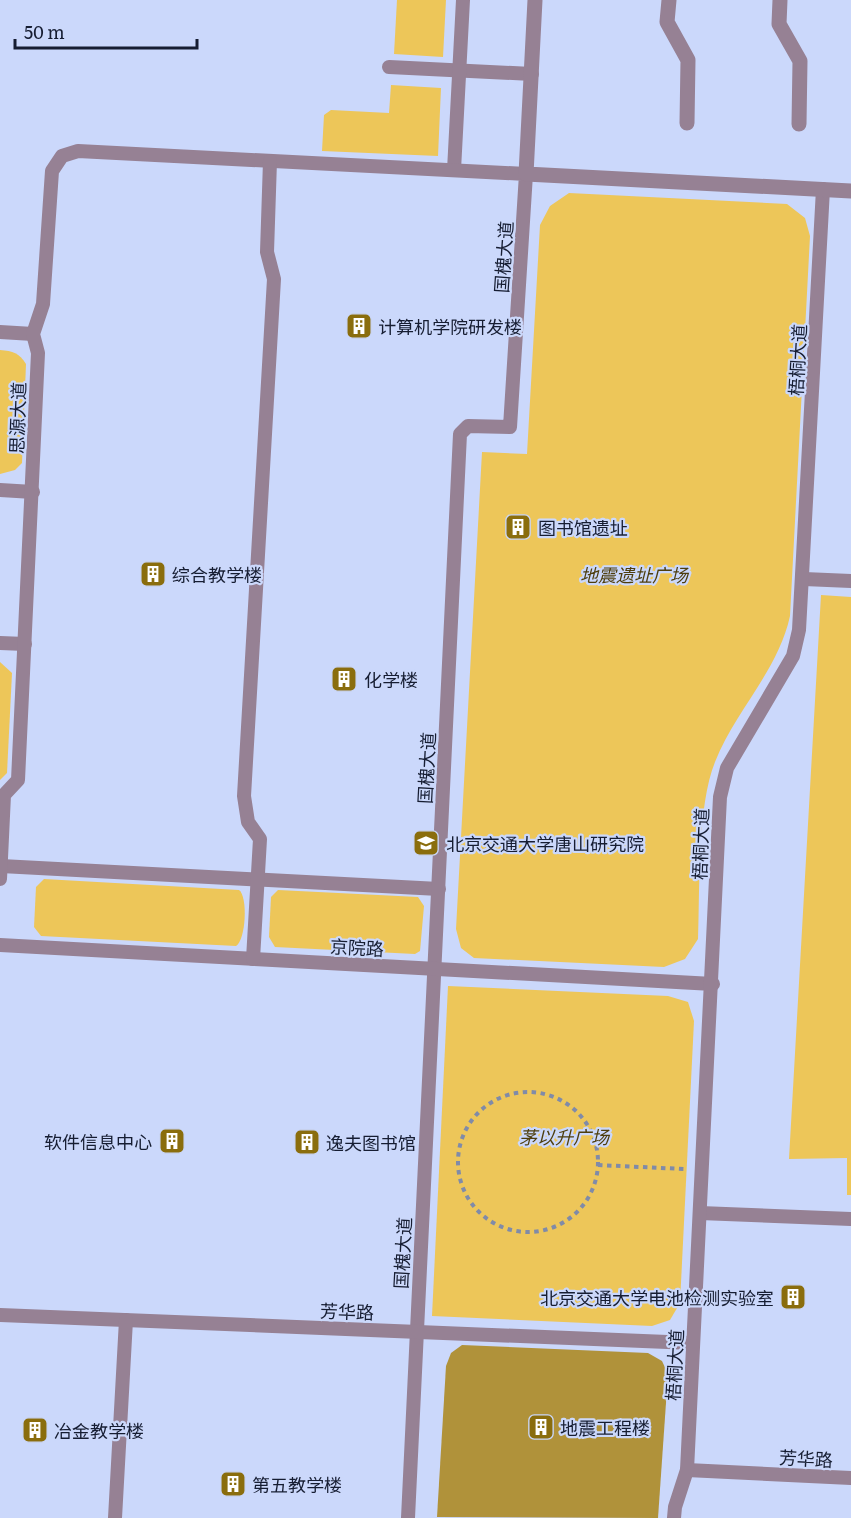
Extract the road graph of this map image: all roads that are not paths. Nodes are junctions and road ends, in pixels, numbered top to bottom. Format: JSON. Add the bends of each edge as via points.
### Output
{"nodes":[{"id":1,"x":463,"y":0,"type":"edge"},
{"id":2,"x":535,"y":0,"type":"edge"},
{"id":3,"x":669,"y":0,"type":"edge"},
{"id":4,"x":780,"y":0,"type":"edge"},
{"id":5,"x":389,"y":68,"type":"dead end"},
{"id":6,"x":459,"y":71,"type":"junction"},
{"id":7,"x":531,"y":74,"type":"junction"},
{"id":8,"x":687,"y":123,"type":"dead end"},
{"id":9,"x":799,"y":124,"type":"dead end"},
{"id":10,"x":270,"y":161,"type":"junction"},
{"id":11,"x":454,"y":170,"type":"junction"},
{"id":12,"x":526,"y":174,"type":"junction"},
{"id":13,"x":823,"y":189,"type":"junction"},
{"id":14,"x":851,"y":190,"type":"edge"},
{"id":15,"x":0,"y":332,"type":"edge"},
{"id":16,"x":33,"y":334,"type":"junction"},
{"id":17,"x":0,"y":490,"type":"edge"},
{"id":18,"x":33,"y":492,"type":"junction"},
{"id":19,"x":804,"y":579,"type":"junction"},
{"id":20,"x":851,"y":581,"type":"edge"},
{"id":21,"x":0,"y":642,"type":"edge"},
{"id":22,"x":25,"y":644,"type":"junction"},
{"id":23,"x":2,"y":795,"type":"edge"},
{"id":24,"x":1,"y":866,"type":"edge"},
{"id":25,"x":0,"y":879,"type":"edge"},
{"id":26,"x":257,"y":880,"type":"junction"},
{"id":27,"x":439,"y":889,"type":"junction"},
{"id":28,"x":0,"y":945,"type":"edge"},
{"id":29,"x":253,"y":960,"type":"junction"},
{"id":30,"x":434,"y":969,"type":"junction"},
{"id":31,"x":713,"y":984,"type":"junction"},
{"id":32,"x":700,"y":1214,"type":"junction"},
{"id":33,"x":851,"y":1219,"type":"edge"},
{"id":34,"x":0,"y":1315,"type":"edge"},
{"id":35,"x":126,"y":1320,"type":"junction"},
{"id":36,"x":416,"y":1332,"type":"junction"},
{"id":37,"x":692,"y":1343,"type":"junction"},
{"id":38,"x":687,"y":1470,"type":"junction"},
{"id":39,"x":851,"y":1478,"type":"edge"},
{"id":40,"x":115,"y":1518,"type":"edge"},
{"id":41,"x":408,"y":1518,"type":"edge"},
{"id":42,"x":674,"y":1518,"type":"edge"}],
"edges":[{"from":1,"to":6,"type":"lane"},
{"from":2,"to":7,"type":"street"},
{"from":3,"to":8,"type":"street","via":[[667,22],[688,60]]},
{"from":4,"to":9,"type":"street","via":[[779,24],[800,61]]},
{"from":5,"to":6,"type":"lane"},
{"from":6,"to":7,"type":"lane"},
{"from":6,"to":11,"type":"lane"},
{"from":7,"to":12,"type":"street"},
{"from":10,"to":11,"type":"lane"},
{"from":10,"to":16,"type":"lane","name":"思源大道","via":[[78,151],[62,156],[52,171],[43,304]]},
{"from":10,"to":26,"type":"lane","via":[[267,252],[274,279],[244,796],[248,822],[260,839]]},
{"from":11,"to":12,"type":"lane"},
{"from":12,"to":13,"type":"street"},
{"from":12,"to":27,"type":"lane","name":"国槐大道","via":[[510,427],[468,426],[460,434]]},
{"from":13,"to":14,"type":"street"},
{"from":13,"to":19,"type":"lane","name":"梧桐大道"},
{"from":15,"to":16,"type":"lane"},
{"from":16,"to":18,"type":"lane","name":"思源大道","via":[[38,353]]},
{"from":17,"to":18,"type":"lane"},
{"from":18,"to":22,"type":"lane","name":"思源大道"},
{"from":19,"to":20,"type":"lane"},
{"from":19,"to":31,"type":"lane","name":"梧桐大道","via":[[793,656],[724,778]]},
{"from":21,"to":22,"type":"lane"},
{"from":22,"to":23,"type":"lane","name":"思源大道","via":[[18,780]]},
{"from":23,"to":24,"type":"lane","name":"思源大道"},
{"from":24,"to":25,"type":"lane","name":"思源大道"},
{"from":24,"to":26,"type":"lane"},
{"from":26,"to":27,"type":"lane"},
{"from":26,"to":29,"type":"lane"},
{"from":27,"to":30,"type":"lane","name":"国槐大道"},
{"from":28,"to":29,"type":"lane","name":"京院路"},
{"from":29,"to":30,"type":"lane","name":"京院路"},
{"from":30,"to":31,"type":"lane","name":"京院路"},
{"from":30,"to":36,"type":"lane","name":"国槐大道"},
{"from":31,"to":32,"type":"lane","name":"梧桐大道"},
{"from":32,"to":33,"type":"lane"},
{"from":32,"to":37,"type":"lane","name":"梧桐大道"},
{"from":34,"to":35,"type":"lane","name":"芳华路"},
{"from":35,"to":36,"type":"lane","name":"芳华路"},
{"from":35,"to":40,"type":"lane"},
{"from":36,"to":37,"type":"lane","name":"芳华路"},
{"from":36,"to":41,"type":"lane","name":"国槐大道"},
{"from":37,"to":38,"type":"lane","name":"梧桐大道"},
{"from":38,"to":39,"type":"lane","name":"芳华路"},
{"from":38,"to":42,"type":"lane","name":"梧桐大道"}]}
